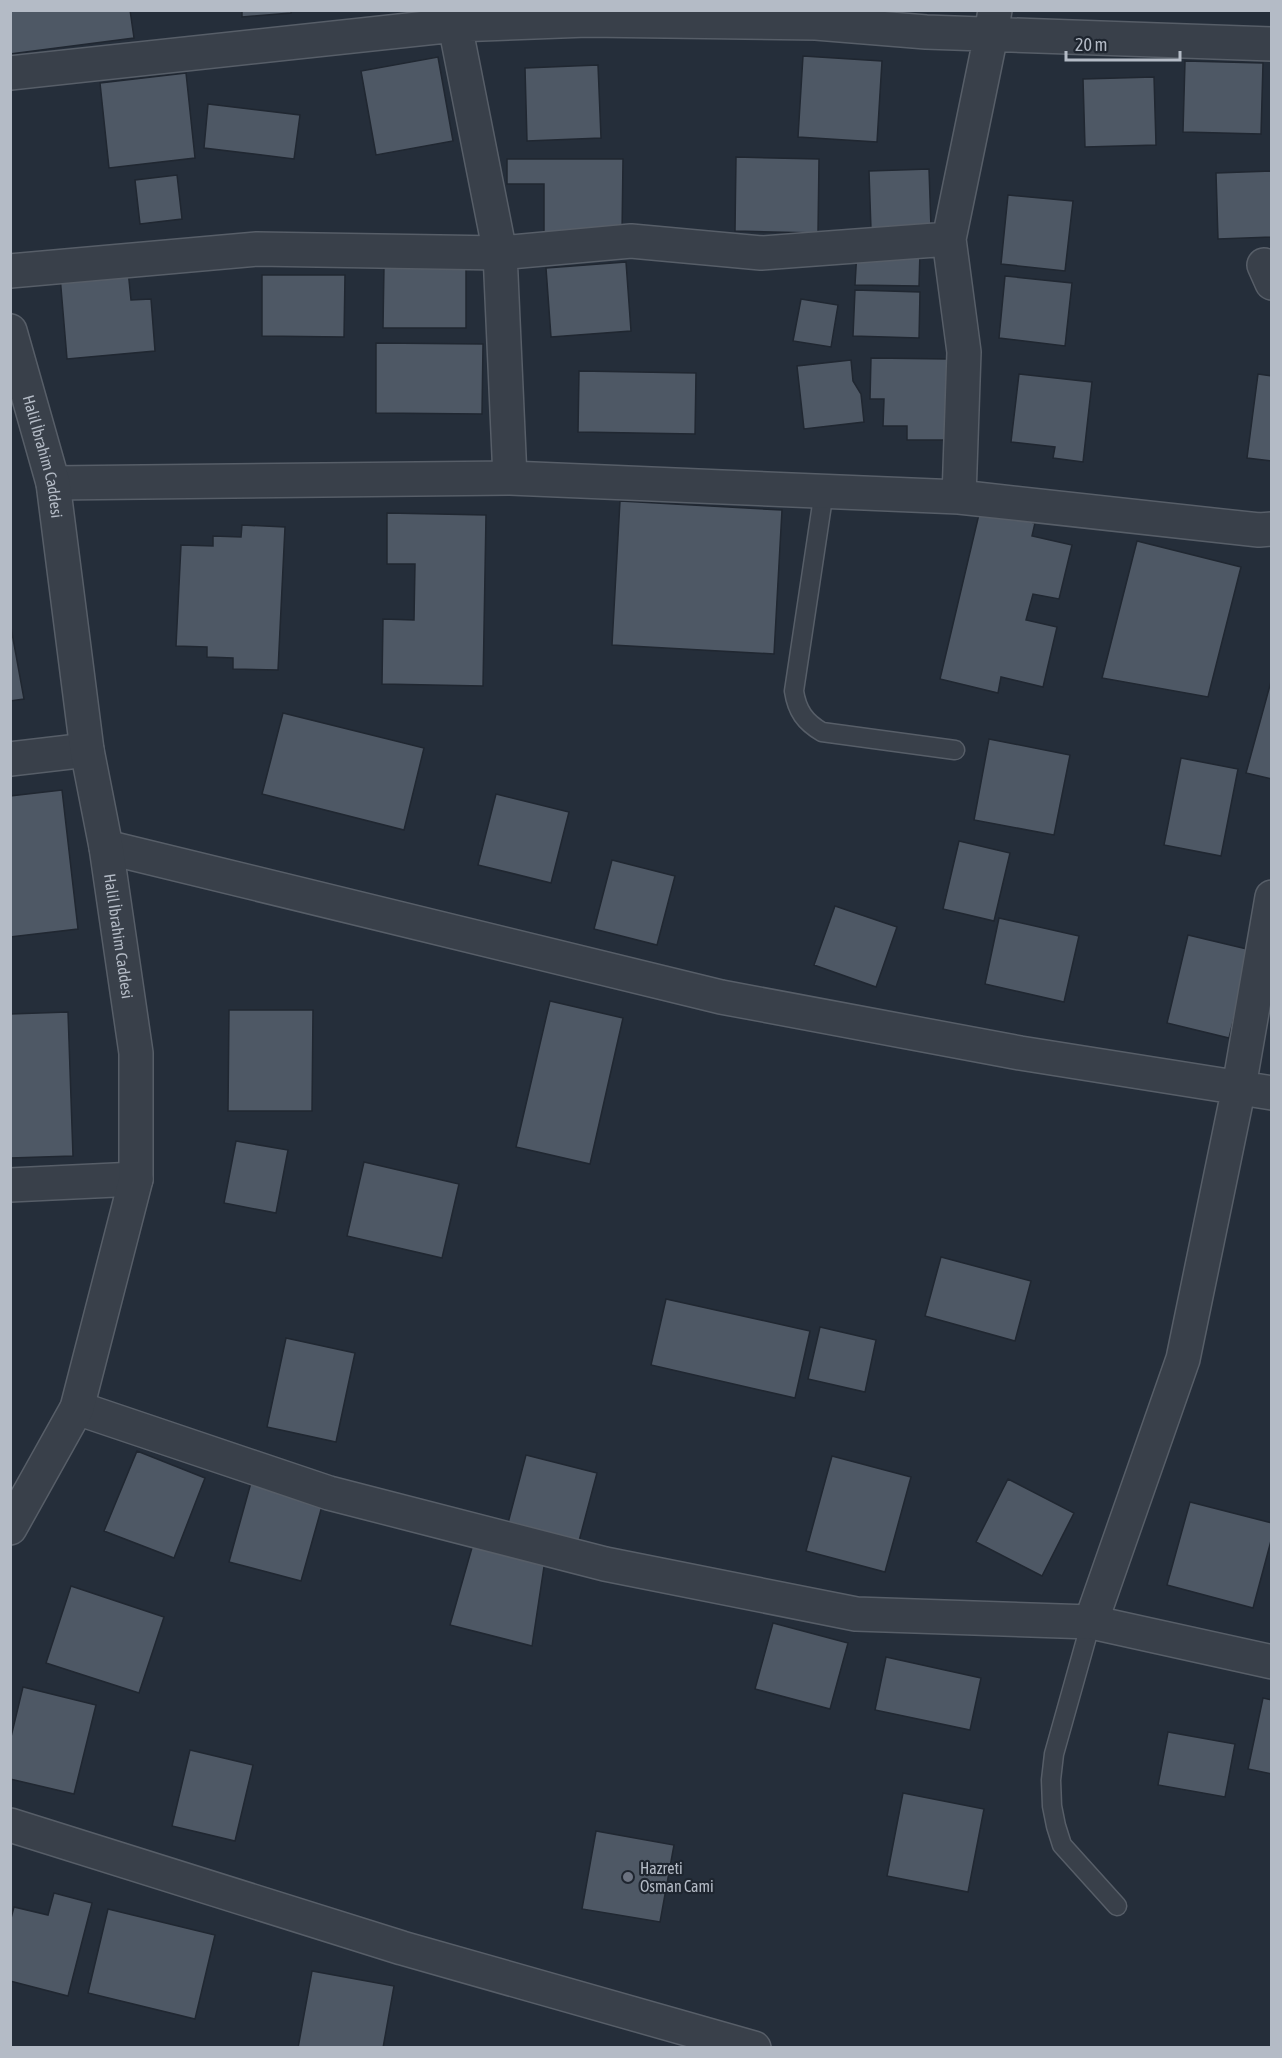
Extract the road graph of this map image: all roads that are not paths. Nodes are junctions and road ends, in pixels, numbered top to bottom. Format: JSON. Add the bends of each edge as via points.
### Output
{"nodes":[{"id":1,"x":453,"y":18,"type":"edge"},
{"id":2,"x":993,"y":23,"type":"edge"},
{"id":3,"x":1272,"y":44,"type":"edge"},
{"id":4,"x":10,"y":73,"type":"edge"},
{"id":5,"x":949,"y":239,"type":"junction"},
{"id":6,"x":500,"y":253,"type":"junction"},
{"id":7,"x":10,"y":271,"type":"edge"},
{"id":8,"x":10,"y":332,"type":"edge"},
{"id":9,"x":510,"y":478,"type":"junction"},
{"id":10,"x":53,"y":483,"type":"junction"},
{"id":11,"x":824,"y":491,"type":"junction"},
{"id":12,"x":959,"y":497,"type":"junction"},
{"id":13,"x":1272,"y":529,"type":"edge"},
{"id":14,"x":87,"y":750,"type":"junction"},
{"id":15,"x":955,"y":750,"type":"dead end"},
{"id":16,"x":10,"y":759,"type":"edge"},
{"id":17,"x":106,"y":848,"type":"junction"},
{"id":18,"x":1272,"y":897,"type":"edge"},
{"id":19,"x":1239,"y":1087,"type":"junction"},
{"id":20,"x":1272,"y":1093,"type":"edge"},
{"id":21,"x":136,"y":1179,"type":"junction"},
{"id":22,"x":10,"y":1185,"type":"edge"},
{"id":23,"x":77,"y":1408,"type":"junction"},
{"id":24,"x":10,"y":1528,"type":"edge"},
{"id":25,"x":1091,"y":1622,"type":"junction"},
{"id":26,"x":1272,"y":1662,"type":"edge"},
{"id":27,"x":10,"y":1825,"type":"edge"},
{"id":28,"x":1118,"y":1906,"type":"dead end"},
{"id":29,"x":754,"y":2048,"type":"edge"}],
"edges":[{"from":1,"to":2,"type":"street"},
{"from":1,"to":4,"type":"street"},
{"from":1,"to":6,"type":"street"},
{"from":2,"to":3,"type":"street"},
{"from":2,"to":5,"type":"street"},
{"from":5,"to":6,"type":"street","via":[[761,253],[631,241]]},
{"from":5,"to":12,"type":"street","via":[[964,352]]},
{"from":6,"to":7,"type":"street","via":[[257,249]]},
{"from":6,"to":9,"type":"street"},
{"from":8,"to":10,"type":"street","name":"Halil İbrahim Caddesi"},
{"from":9,"to":10,"type":"street"},
{"from":9,"to":11,"type":"street"},
{"from":10,"to":14,"type":"street","name":"Halil İbrahim Caddesi"},
{"from":11,"to":12,"type":"street"},
{"from":11,"to":15,"type":"lane","via":[[795,680],[800,713],[822,732]]},
{"from":12,"to":13,"type":"street"},
{"from":14,"to":16,"type":"street"},
{"from":14,"to":17,"type":"street","name":"Halil İbrahim Caddesi"},
{"from":17,"to":19,"type":"street","via":[[721,997],[1020,1053]]},
{"from":17,"to":21,"type":"street","name":"Halil İbrahim Caddesi","via":[[136,1053]]},
{"from":18,"to":19,"type":"street"},
{"from":19,"to":20,"type":"street"},
{"from":19,"to":25,"type":"street","via":[[1183,1359]]},
{"from":21,"to":22,"type":"street"},
{"from":21,"to":23,"type":"street","name":"Halil İbrahim Caddesi"},
{"from":23,"to":24,"type":"street","name":"Halil İbrahim Caddesi"},
{"from":23,"to":25,"type":"street","via":[[329,1493],[604,1564],[856,1614]]},
{"from":25,"to":26,"type":"street"},
{"from":25,"to":28,"type":"lane","via":[[1054,1754],[1052,1806],[1062,1845]]},
{"from":27,"to":29,"type":"street","via":[[402,1947]]}]}
